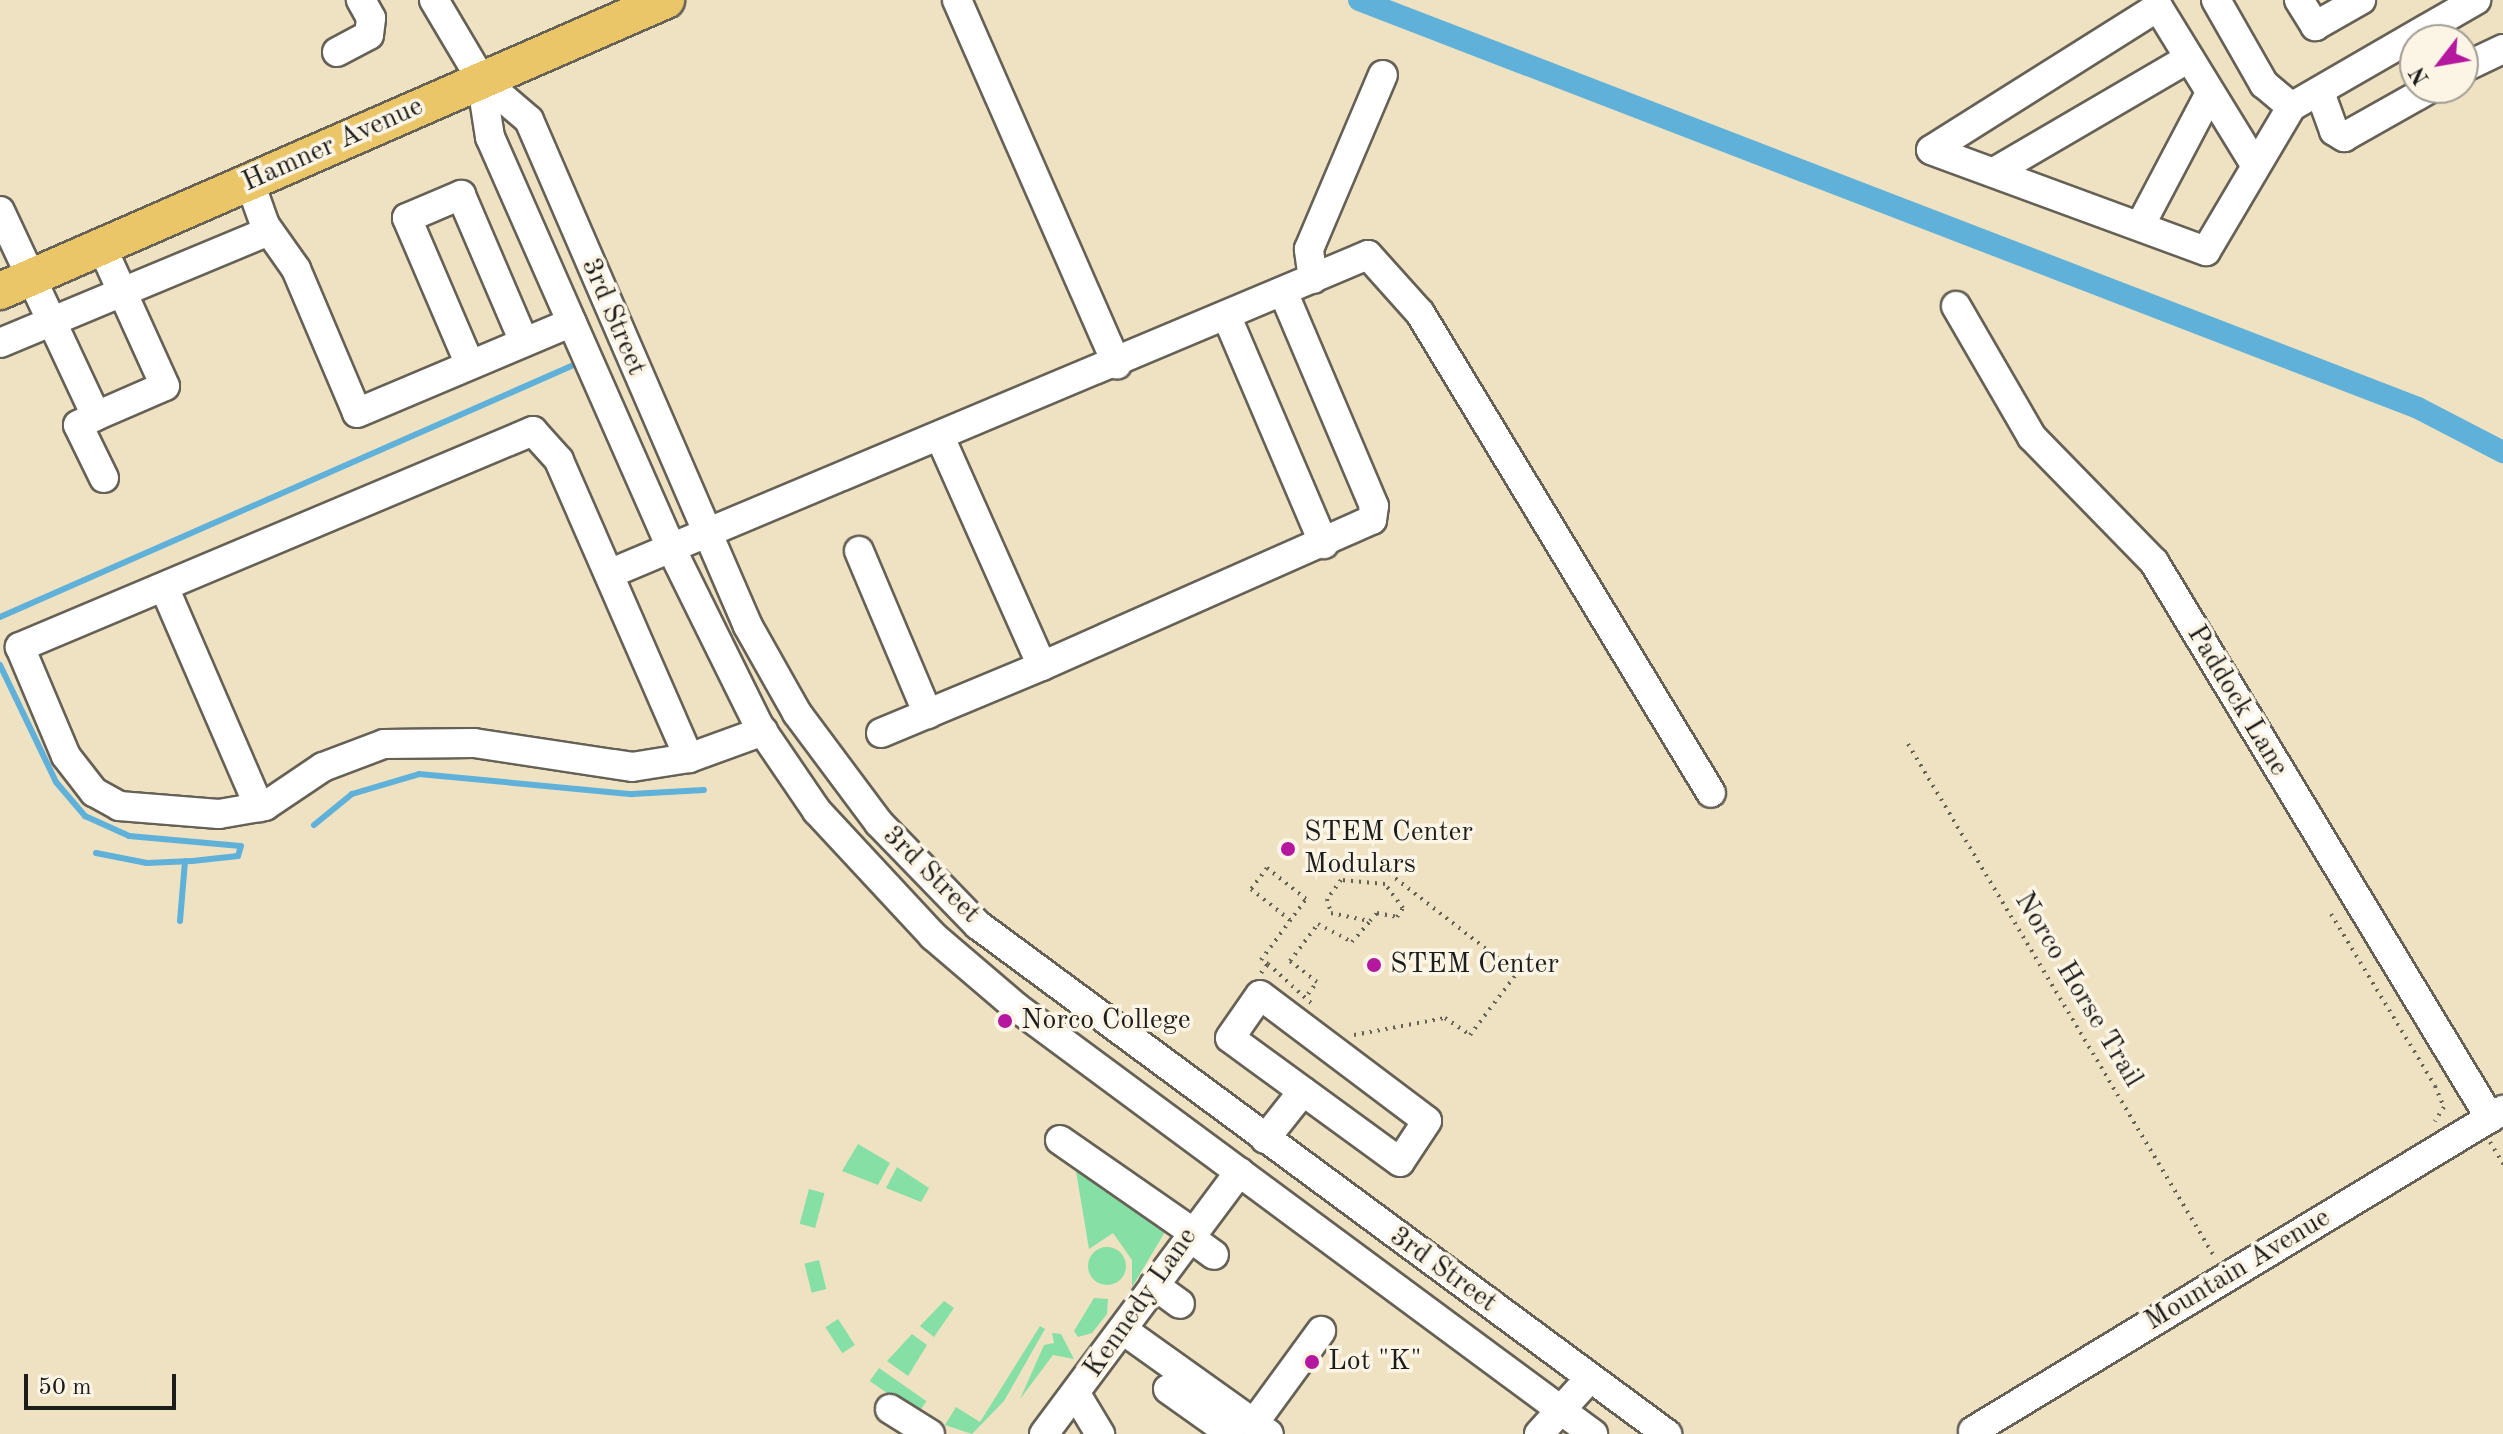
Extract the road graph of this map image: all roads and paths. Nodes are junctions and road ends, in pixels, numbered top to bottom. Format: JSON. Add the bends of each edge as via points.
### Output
{"nodes":[{"id":1,"x":361,"y":0,"type":"edge"},
{"id":2,"x":434,"y":0,"type":"edge"},
{"id":3,"x":957,"y":0,"type":"edge"},
{"id":4,"x":2216,"y":0,"type":"edge"},
{"id":5,"x":2299,"y":0,"type":"edge"},
{"id":6,"x":2361,"y":0,"type":"edge"},
{"id":7,"x":2476,"y":0,"type":"edge"},
{"id":8,"x":648,"y":4,"type":"edge"},
{"id":9,"x":2446,"y":8,"type":"edge"},
{"id":10,"x":2503,"y":49,"type":"edge"},
{"id":11,"x":337,"y":52,"type":"dead end"},
{"id":12,"x":2189,"y":58,"type":"junction"},
{"id":13,"x":2479,"y":60,"type":"edge"},
{"id":14,"x":1383,"y":75,"type":"dead end"},
{"id":15,"x":481,"y":79,"type":"junction"},
{"id":16,"x":2210,"y":93,"type":"junction"},
{"id":17,"x":2321,"y":95,"type":"junction"},
{"id":18,"x":2403,"y":104,"type":"edge"},
{"id":19,"x":2291,"y":107,"type":"junction"},
{"id":20,"x":2254,"y":163,"type":"junction"},
{"id":21,"x":1994,"y":172,"type":"junction"},
{"id":22,"x":250,"y":183,"type":"junction"},
{"id":23,"x":0,"y":211,"type":"edge"},
{"id":24,"x":2140,"y":226,"type":"junction"},
{"id":25,"x":269,"y":231,"type":"junction"},
{"id":26,"x":102,"y":247,"type":"junction"},
{"id":27,"x":33,"y":277,"type":"junction"},
{"id":28,"x":1313,"y":279,"type":"junction"},
{"id":29,"x":0,"y":291,"type":"edge"},
{"id":30,"x":1283,"y":292,"type":"junction"},
{"id":31,"x":124,"y":294,"type":"junction"},
{"id":32,"x":1956,"y":306,"type":"dead end"},
{"id":33,"x":1227,"y":317,"type":"junction"},
{"id":34,"x":572,"y":322,"type":"junction"},
{"id":35,"x":55,"y":324,"type":"junction"},
{"id":36,"x":524,"y":342,"type":"junction"},
{"id":37,"x":0,"y":343,"type":"edge"},
{"id":38,"x":1117,"y":364,"type":"junction"},
{"id":39,"x":470,"y":365,"type":"junction"},
{"id":40,"x":96,"y":416,"type":"junction"},
{"id":41,"x":941,"y":439,"type":"junction"},
{"id":42,"x":104,"y":478,"type":"dead end"},
{"id":43,"x":707,"y":538,"type":"junction"},
{"id":44,"x":1324,"y":544,"type":"junction"},
{"id":45,"x":670,"y":546,"type":"junction"},
{"id":46,"x":859,"y":551,"type":"dead end"},
{"id":47,"x":609,"y":574,"type":"junction"},
{"id":48,"x":164,"y":587,"type":"junction"},
{"id":49,"x":1042,"y":666,"type":"junction"},
{"id":50,"x":928,"y":714,"type":"junction"},
{"id":51,"x":763,"y":731,"type":"junction"},
{"id":52,"x":881,"y":733,"type":"dead end"},
{"id":53,"x":1908,"y":744,"type":"dead end"},
{"id":54,"x":689,"y":758,"type":"junction"},
{"id":55,"x":1711,"y":793,"type":"dead end"},
{"id":56,"x":259,"y":807,"type":"junction"},
{"id":57,"x":1390,"y":874,"type":"dead end"},
{"id":58,"x":2331,"y":914,"type":"dead end"},
{"id":59,"x":1290,"y":920,"type":"junction"},
{"id":60,"x":1370,"y":921,"type":"junction"},
{"id":61,"x":1268,"y":964,"type":"junction"},
{"id":62,"x":1251,"y":981,"type":"dead end"},
{"id":63,"x":1308,"y":994,"type":"junction"},
{"id":64,"x":1323,"y":1012,"type":"dead end"},
{"id":65,"x":1344,"y":1028,"type":"dead end"},
{"id":66,"x":1303,"y":1091,"type":"junction"},
{"id":67,"x":2496,"y":1114,"type":"edge"},
{"id":68,"x":2425,"y":1129,"type":"dead end"},
{"id":69,"x":1265,"y":1139,"type":"junction"},
{"id":70,"x":1060,"y":1140,"type":"dead end"},
{"id":71,"x":1239,"y":1172,"type":"junction"},
{"id":72,"x":1190,"y":1233,"type":"junction"},
{"id":73,"x":2227,"y":1249,"type":"dead end"},
{"id":74,"x":1214,"y":1255,"type":"dead end"},
{"id":75,"x":2214,"y":1256,"type":"junction"},
{"id":76,"x":2201,"y":1265,"type":"dead end"},
{"id":77,"x":1154,"y":1285,"type":"junction"},
{"id":78,"x":1180,"y":1304,"type":"dead end"},
{"id":79,"x":1123,"y":1330,"type":"junction"},
{"id":80,"x":1321,"y":1331,"type":"dead end"},
{"id":81,"x":1590,"y":1378,"type":"junction"},
{"id":82,"x":1168,"y":1389,"type":"dead end"},
{"id":83,"x":1076,"y":1394,"type":"junction"},
{"id":84,"x":890,"y":1409,"type":"dead end"},
{"id":85,"x":1560,"y":1410,"type":"junction"},
{"id":86,"x":1252,"y":1430,"type":"edge"},
{"id":87,"x":1973,"y":1431,"type":"dead end"},
{"id":88,"x":930,"y":1434,"type":"edge"},
{"id":89,"x":1044,"y":1434,"type":"edge"},
{"id":90,"x":1100,"y":1434,"type":"edge"},
{"id":91,"x":1539,"y":1434,"type":"edge"},
{"id":92,"x":1593,"y":1434,"type":"edge"},
{"id":93,"x":1667,"y":1434,"type":"edge"}],
"edges":[{"from":1,"to":11,"type":"street","via":[[371,18],[369,35]]},
{"from":2,"to":15,"type":"street","name":"3rd Street"},
{"from":3,"to":38,"type":"street"},
{"from":4,"to":19,"type":"street","via":[[2264,84]]},
{"from":5,"to":6,"type":"street","via":[[2315,26]]},
{"from":7,"to":9,"type":"street"},
{"from":8,"to":15,"type":"main road","name":"Hamner Avenue"},
{"from":9,"to":17,"type":"street"},
{"from":10,"to":13,"type":"street"},
{"from":12,"to":16,"type":"street"},
{"from":12,"to":21,"type":"street"},
{"from":12,"to":21,"type":"street","via":[[2158,7],[1931,150]]},
{"from":14,"to":28,"type":"street","via":[[1309,249]]},
{"from":15,"to":22,"type":"main road","name":"Hamner Avenue"},
{"from":15,"to":34,"type":"street","name":"3rd Street","via":[[490,137]]},
{"from":15,"to":43,"type":"street","name":"3rd Street","via":[[529,120]]},
{"from":16,"to":20,"type":"street"},
{"from":16,"to":24,"type":"street"},
{"from":17,"to":18,"type":"street","via":[[2334,131],[2344,137]]},
{"from":17,"to":19,"type":"street"},
{"from":19,"to":20,"type":"street"},
{"from":20,"to":24,"type":"street","via":[[2206,251]]},
{"from":21,"to":24,"type":"street"},
{"from":22,"to":25,"type":"street"},
{"from":22,"to":26,"type":"main road","name":"Hamner Avenue"},
{"from":23,"to":27,"type":"street"},
{"from":25,"to":31,"type":"street"},
{"from":25,"to":39,"type":"street","via":[[296,269],[357,413]]},
{"from":26,"to":27,"type":"main road","name":"Hamner Avenue"},
{"from":26,"to":31,"type":"street"},
{"from":27,"to":29,"type":"main road","name":"Hamner Avenue"},
{"from":27,"to":35,"type":"street"},
{"from":28,"to":30,"type":"street"},
{"from":28,"to":55,"type":"street","via":[[1368,255],[1420,313]]},
{"from":30,"to":33,"type":"street"},
{"from":30,"to":44,"type":"street","via":[[1374,506],[1372,520]]},
{"from":31,"to":35,"type":"street"},
{"from":31,"to":40,"type":"street","via":[[165,386]]},
{"from":32,"to":67,"type":"street","name":"Paddock Lane","via":[[2032,437],[2154,562]]},
{"from":33,"to":38,"type":"street"},
{"from":33,"to":44,"type":"street"},
{"from":34,"to":36,"type":"street"},
{"from":34,"to":45,"type":"street","name":"3rd Street"},
{"from":35,"to":37,"type":"street"},
{"from":35,"to":40,"type":"street"},
{"from":36,"to":39,"type":"street"},
{"from":36,"to":39,"type":"street","via":[[461,195],[407,218]]},
{"from":38,"to":41,"type":"street"},
{"from":40,"to":42,"type":"street","via":[[78,425]]},
{"from":41,"to":43,"type":"street"},
{"from":41,"to":49,"type":"street"},
{"from":43,"to":45,"type":"street"},
{"from":43,"to":69,"type":"street","name":"3rd Street","via":[[797,713],[879,823],[978,925]]},
{"from":44,"to":49,"type":"street"},
{"from":45,"to":47,"type":"street"},
{"from":45,"to":51,"type":"street","name":"3rd Street"},
{"from":46,"to":50,"type":"street"},
{"from":47,"to":48,"type":"street","via":[[559,460],[533,431]]},
{"from":47,"to":54,"type":"street"},
{"from":48,"to":56,"type":"street"},
{"from":48,"to":56,"type":"street","via":[[20,647],[66,756],[94,792],[119,806],[219,814]]},
{"from":49,"to":50,"type":"street"},
{"from":50,"to":52,"type":"street"},
{"from":51,"to":54,"type":"street"},
{"from":51,"to":71,"type":"street","name":"3rd Street","via":[[843,843],[933,936]]},
{"from":53,"to":75,"type":"path","name":"Norco Horse Trail"},
{"from":54,"to":56,"type":"street","via":[[632,767],[474,743],[384,744],[323,767]]},
{"from":57,"to":65,"type":"path","via":[[1517,973],[1470,1035],[1445,1018],[1355,1035]]},
{"from":58,"to":68,"type":"path","via":[[2444,1107]]},
{"from":59,"to":59,"type":"path","via":[[1306,899],[1267,868],[1251,889]]},
{"from":59,"to":61,"type":"path","via":[[1261,960]]},
{"from":60,"to":60,"type":"path","via":[[1377,913],[1402,913],[1399,896],[1385,884],[1341,880],[1327,899],[1331,913]]},
{"from":60,"to":63,"type":"path","via":[[1352,942],[1318,924],[1290,961],[1317,982]]},
{"from":61,"to":62,"type":"path"},
{"from":61,"to":63,"type":"path"},
{"from":63,"to":64,"type":"path"},
{"from":66,"to":66,"type":"street","via":[[1400,1162],[1427,1121],[1260,995],[1230,1038]]},
{"from":66,"to":69,"type":"street"},
{"from":67,"to":87,"type":"street","name":"Mountain Avenue"},
{"from":69,"to":81,"type":"street","name":"3rd Street"},
{"from":70,"to":72,"type":"street"},
{"from":71,"to":72,"type":"street","name":"Kennedy Lane"},
{"from":71,"to":85,"type":"street","name":"3rd Street"},
{"from":72,"to":74,"type":"street"},
{"from":72,"to":77,"type":"street","name":"Kennedy Lane"},
{"from":73,"to":75,"type":"path"},
{"from":75,"to":76,"type":"path"},
{"from":77,"to":78,"type":"street"},
{"from":77,"to":79,"type":"street","name":"Kennedy Lane"},
{"from":79,"to":83,"type":"street","name":"Kennedy Lane"},
{"from":79,"to":86,"type":"street"},
{"from":80,"to":86,"type":"street"},
{"from":81,"to":85,"type":"street"},
{"from":81,"to":93,"type":"street","name":"3rd Street"},
{"from":82,"to":86,"type":"street"},
{"from":83,"to":89,"type":"street","name":"Kennedy Lane"},
{"from":83,"to":90,"type":"street"},
{"from":84,"to":88,"type":"street"},
{"from":85,"to":91,"type":"street"},
{"from":85,"to":92,"type":"street","name":"3rd Street"}]}
